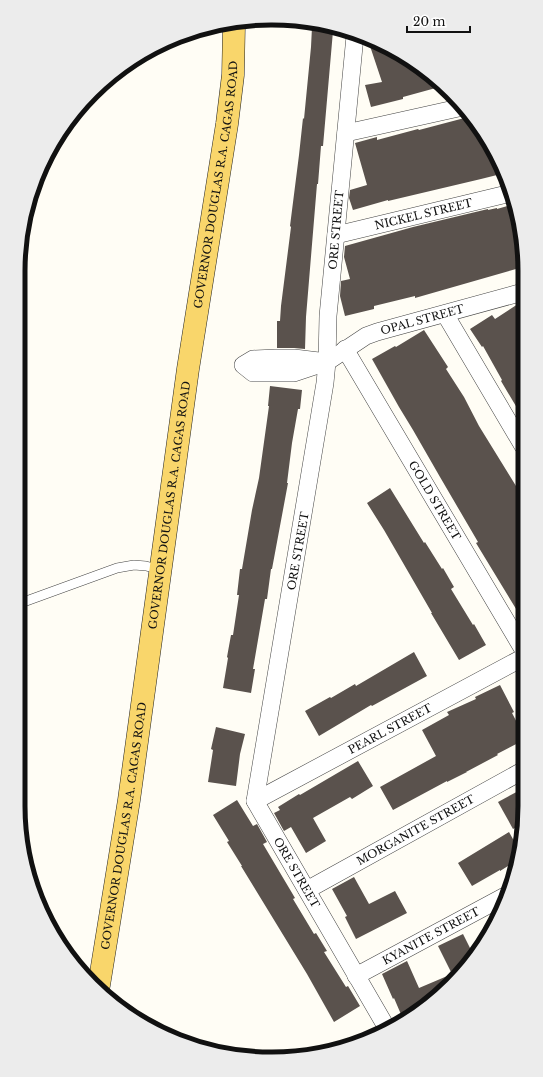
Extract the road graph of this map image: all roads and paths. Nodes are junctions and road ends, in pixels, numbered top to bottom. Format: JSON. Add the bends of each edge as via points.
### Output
{"nodes":[{"id":1,"x":234,"y":28,"type":"edge"},
{"id":2,"x":355,"y":39,"type":"edge"},
{"id":3,"x":456,"y":108,"type":"edge"},
{"id":4,"x":346,"y":133,"type":"junction"},
{"id":5,"x":506,"y":194,"type":"edge"},
{"id":6,"x":336,"y":235,"type":"junction"},
{"id":7,"x":518,"y":293,"type":"edge"},
{"id":8,"x":445,"y":314,"type":"junction"},
{"id":9,"x":345,"y":350,"type":"junction"},
{"id":10,"x":327,"y":362,"type":"junction"},
{"id":11,"x":518,"y":438,"type":"edge"},
{"id":12,"x":161,"y":570,"type":"junction"},
{"id":13,"x":25,"y":601,"type":"edge"},
{"id":14,"x":518,"y":641,"type":"edge"},
{"id":15,"x":518,"y":660,"type":"edge"},
{"id":16,"x":518,"y":773,"type":"edge"},
{"id":17,"x":255,"y":801,"type":"junction"},
{"id":18,"x":307,"y":890,"type":"junction"},
{"id":19,"x":499,"y":899,"type":"edge"},
{"id":20,"x":356,"y":976,"type":"junction"},
{"id":21,"x":99,"y":982,"type":"edge"},
{"id":22,"x":385,"y":1025,"type":"edge"}],
"edges":[{"from":1,"to":12,"type":"main road","name":"GOVERNOR DOUGLAS R.A. CAGAS ROAD","via":[[233,75],[227,124],[188,370]]},
{"from":2,"to":4,"type":"street","name":"ORE STREET"},
{"from":3,"to":4,"type":"street"},
{"from":4,"to":6,"type":"street","name":"ORE STREET"},
{"from":5,"to":6,"type":"street","name":"NICKEL STREET"},
{"from":6,"to":10,"type":"street","name":"ORE STREET","via":[[328,316]]},
{"from":7,"to":8,"type":"street","name":"OPAL STREET"},
{"from":8,"to":9,"type":"street","name":"OPAL STREET","via":[[377,332]]},
{"from":8,"to":11,"type":"street"},
{"from":9,"to":10,"type":"street","name":"OPAL STREET"},
{"from":9,"to":14,"type":"street","name":"GOLD STREET"},
{"from":10,"to":17,"type":"street","name":"ORE STREET","via":[[323,402]]},
{"from":12,"to":13,"type":"lane","via":[[134,565],[117,568]]},
{"from":12,"to":21,"type":"main road","name":"GOVERNOR DOUGLAS R.A. CAGAS ROAD","via":[[129,800]]},
{"from":15,"to":17,"type":"street","name":"PEARL STREET"},
{"from":16,"to":18,"type":"street","name":"MORGANITE STREET"},
{"from":17,"to":18,"type":"street","name":"ORE STREET"},
{"from":18,"to":20,"type":"street","name":"ORE STREET"},
{"from":19,"to":20,"type":"street","name":"KYANITE STREET"},
{"from":20,"to":22,"type":"street","name":"ORE STREET"}]}
